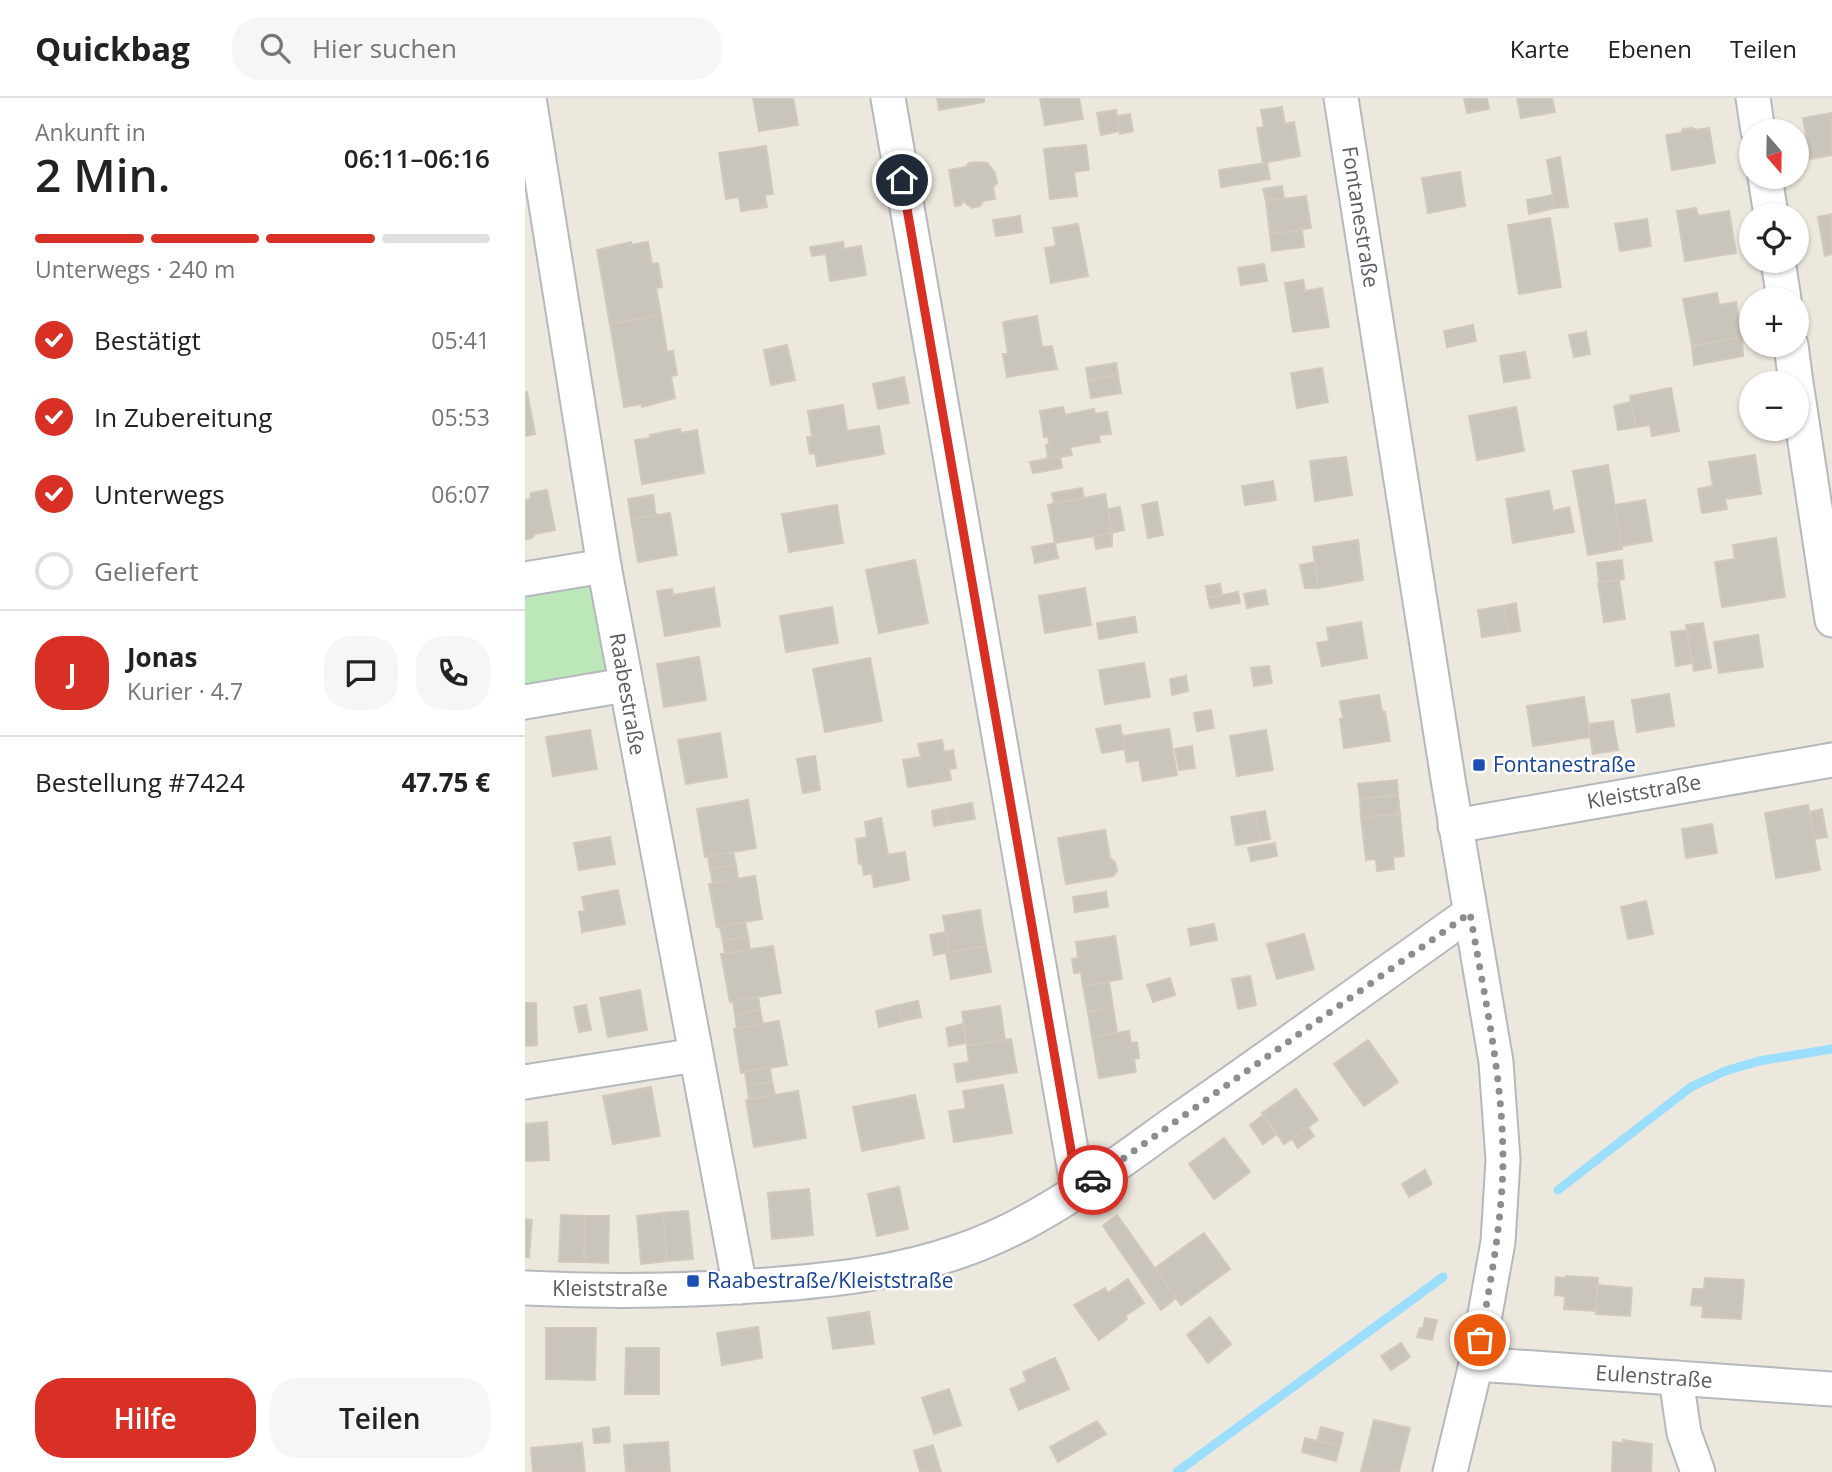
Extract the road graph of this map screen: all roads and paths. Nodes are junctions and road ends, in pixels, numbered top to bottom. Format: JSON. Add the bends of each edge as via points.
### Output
{"nodes":[{"id":1,"x":530,"y":98,"type":"edge"},
{"id":2,"x":888,"y":98,"type":"edge"},
{"id":3,"x":1341,"y":98,"type":"edge"},
{"id":4,"x":1753,"y":98,"type":"edge"},
{"id":5,"x":1756,"y":119,"type":"edge"},
{"id":6,"x":1805,"y":441,"type":"edge"},
{"id":7,"x":604,"y":566,"type":"junction"},
{"id":8,"x":525,"y":579,"type":"edge"},
{"id":9,"x":1832,"y":620,"type":"edge"},
{"id":10,"x":625,"y":685,"type":"junction"},
{"id":11,"x":525,"y":702,"type":"edge"},
{"id":12,"x":1832,"y":760,"type":"edge"},
{"id":13,"x":1455,"y":826,"type":"junction"},
{"id":14,"x":1470,"y":913,"type":"junction"},
{"id":15,"x":696,"y":1055,"type":"junction"},
{"id":16,"x":525,"y":1082,"type":"edge"},
{"id":17,"x":1078,"y":1190,"type":"junction"},
{"id":18,"x":740,"y":1287,"type":"junction"},
{"id":19,"x":525,"y":1288,"type":"edge"},
{"id":20,"x":1476,"y":1364,"type":"junction"},
{"id":21,"x":1676,"y":1378,"type":"junction"},
{"id":22,"x":1832,"y":1389,"type":"edge"},
{"id":23,"x":1450,"y":1472,"type":"edge"},
{"id":24,"x":1698,"y":1472,"type":"edge"}],
"edges":[{"from":1,"to":7,"type":"street","name":"Raabestraße"},
{"from":2,"to":17,"type":"street"},
{"from":3,"to":13,"type":"street","name":"Fontanestraße"},
{"from":4,"to":5,"type":"street"},
{"from":6,"to":9,"type":"street"},
{"from":7,"to":8,"type":"street"},
{"from":7,"to":10,"type":"street","name":"Raabestraße"},
{"from":10,"to":11,"type":"street"},
{"from":10,"to":15,"type":"street","name":"Raabestraße"},
{"from":12,"to":13,"type":"street","name":"Kleiststraße"},
{"from":13,"to":14,"type":"street","name":"Fontanestraße"},
{"from":14,"to":17,"type":"street","name":"Kleiststraße"},
{"from":14,"to":20,"type":"street","name":"Fontanestraße","via":[[1496,1062],[1503,1160],[1497,1242]]},
{"from":15,"to":16,"type":"street"},
{"from":15,"to":18,"type":"street","name":"Raabestraße"},
{"from":17,"to":18,"type":"street","name":"Kleiststraße","via":[[1003,1235],[958,1252],[839,1279]]},
{"from":18,"to":19,"type":"street","name":"Kleiststraße","via":[[598,1292]]},
{"from":20,"to":21,"type":"street","name":"Eulenstraße"},
{"from":20,"to":23,"type":"street","name":"Fontanestraße"},
{"from":21,"to":22,"type":"street","name":"Eulenstraße"},
{"from":21,"to":24,"type":"street","via":[[1685,1433]]}]}
